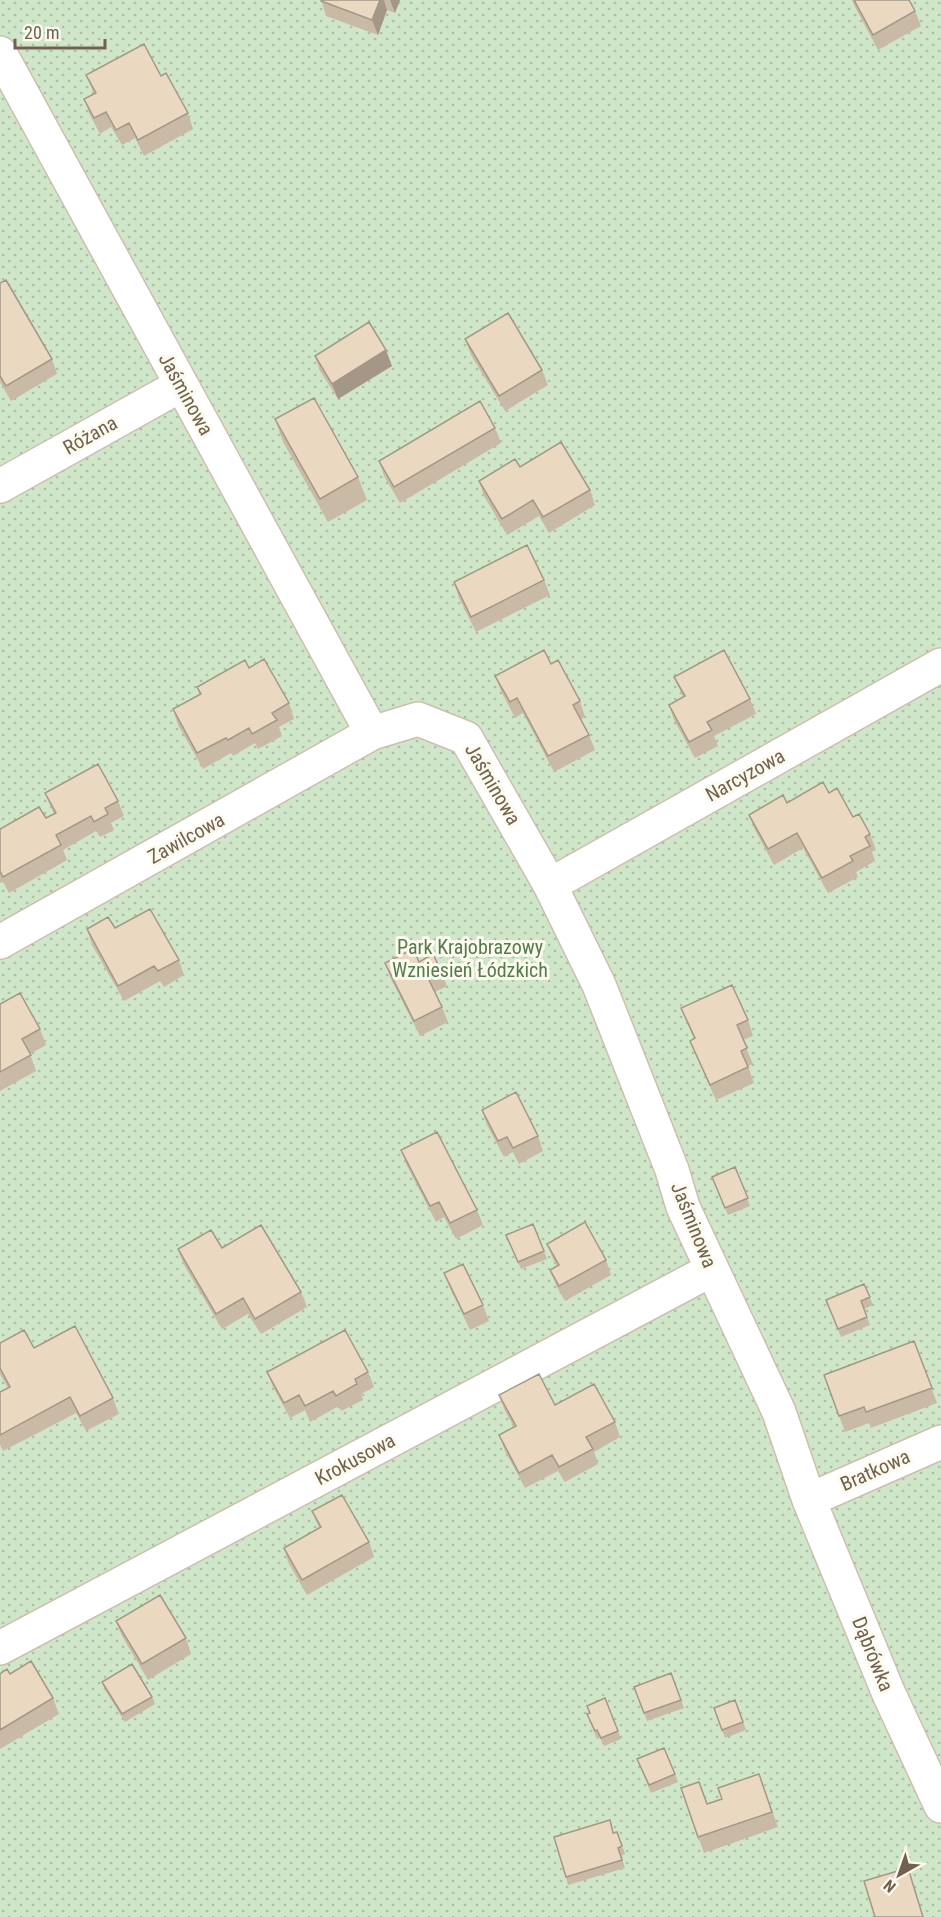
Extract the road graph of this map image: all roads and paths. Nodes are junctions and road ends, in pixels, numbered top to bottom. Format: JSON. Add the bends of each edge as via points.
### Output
{"nodes":[{"id":1,"x":0,"y":53,"type":"edge"},
{"id":2,"x":181,"y":385,"type":"junction"},
{"id":3,"x":0,"y":486,"type":"edge"},
{"id":4,"x":941,"y":665,"type":"edge"},
{"id":5,"x":372,"y":733,"type":"junction"},
{"id":6,"x":550,"y":885,"type":"junction"},
{"id":7,"x":0,"y":942,"type":"edge"},
{"id":8,"x":711,"y":1270,"type":"junction"},
{"id":9,"x":941,"y":1442,"type":"edge"},
{"id":10,"x":810,"y":1500,"type":"junction"},
{"id":11,"x":0,"y":1648,"type":"edge"},
{"id":12,"x":941,"y":1806,"type":"edge"}],
"edges":[{"from":1,"to":2,"type":"street","name":"Jaśminowa"},
{"from":2,"to":3,"type":"street","name":"Różana"},
{"from":2,"to":5,"type":"street","name":"Jaśminowa"},
{"from":4,"to":6,"type":"street","name":"Narcyzowa"},
{"from":5,"to":6,"type":"street","name":"Jaśminowa","via":[[418,719],[466,738]]},
{"from":5,"to":7,"type":"street","name":"Zawilcowa"},
{"from":6,"to":8,"type":"street","name":"Jaśminowa","via":[[599,985],[672,1170],[682,1207]]},
{"from":8,"to":10,"type":"street","name":"Jaśminowa","via":[[779,1412]]},
{"from":8,"to":11,"type":"street","name":"Krokusowa"},
{"from":9,"to":10,"type":"street","name":"Bratkowa"},
{"from":10,"to":12,"type":"street","name":"Dąbrówka","via":[[889,1694]]}]}
